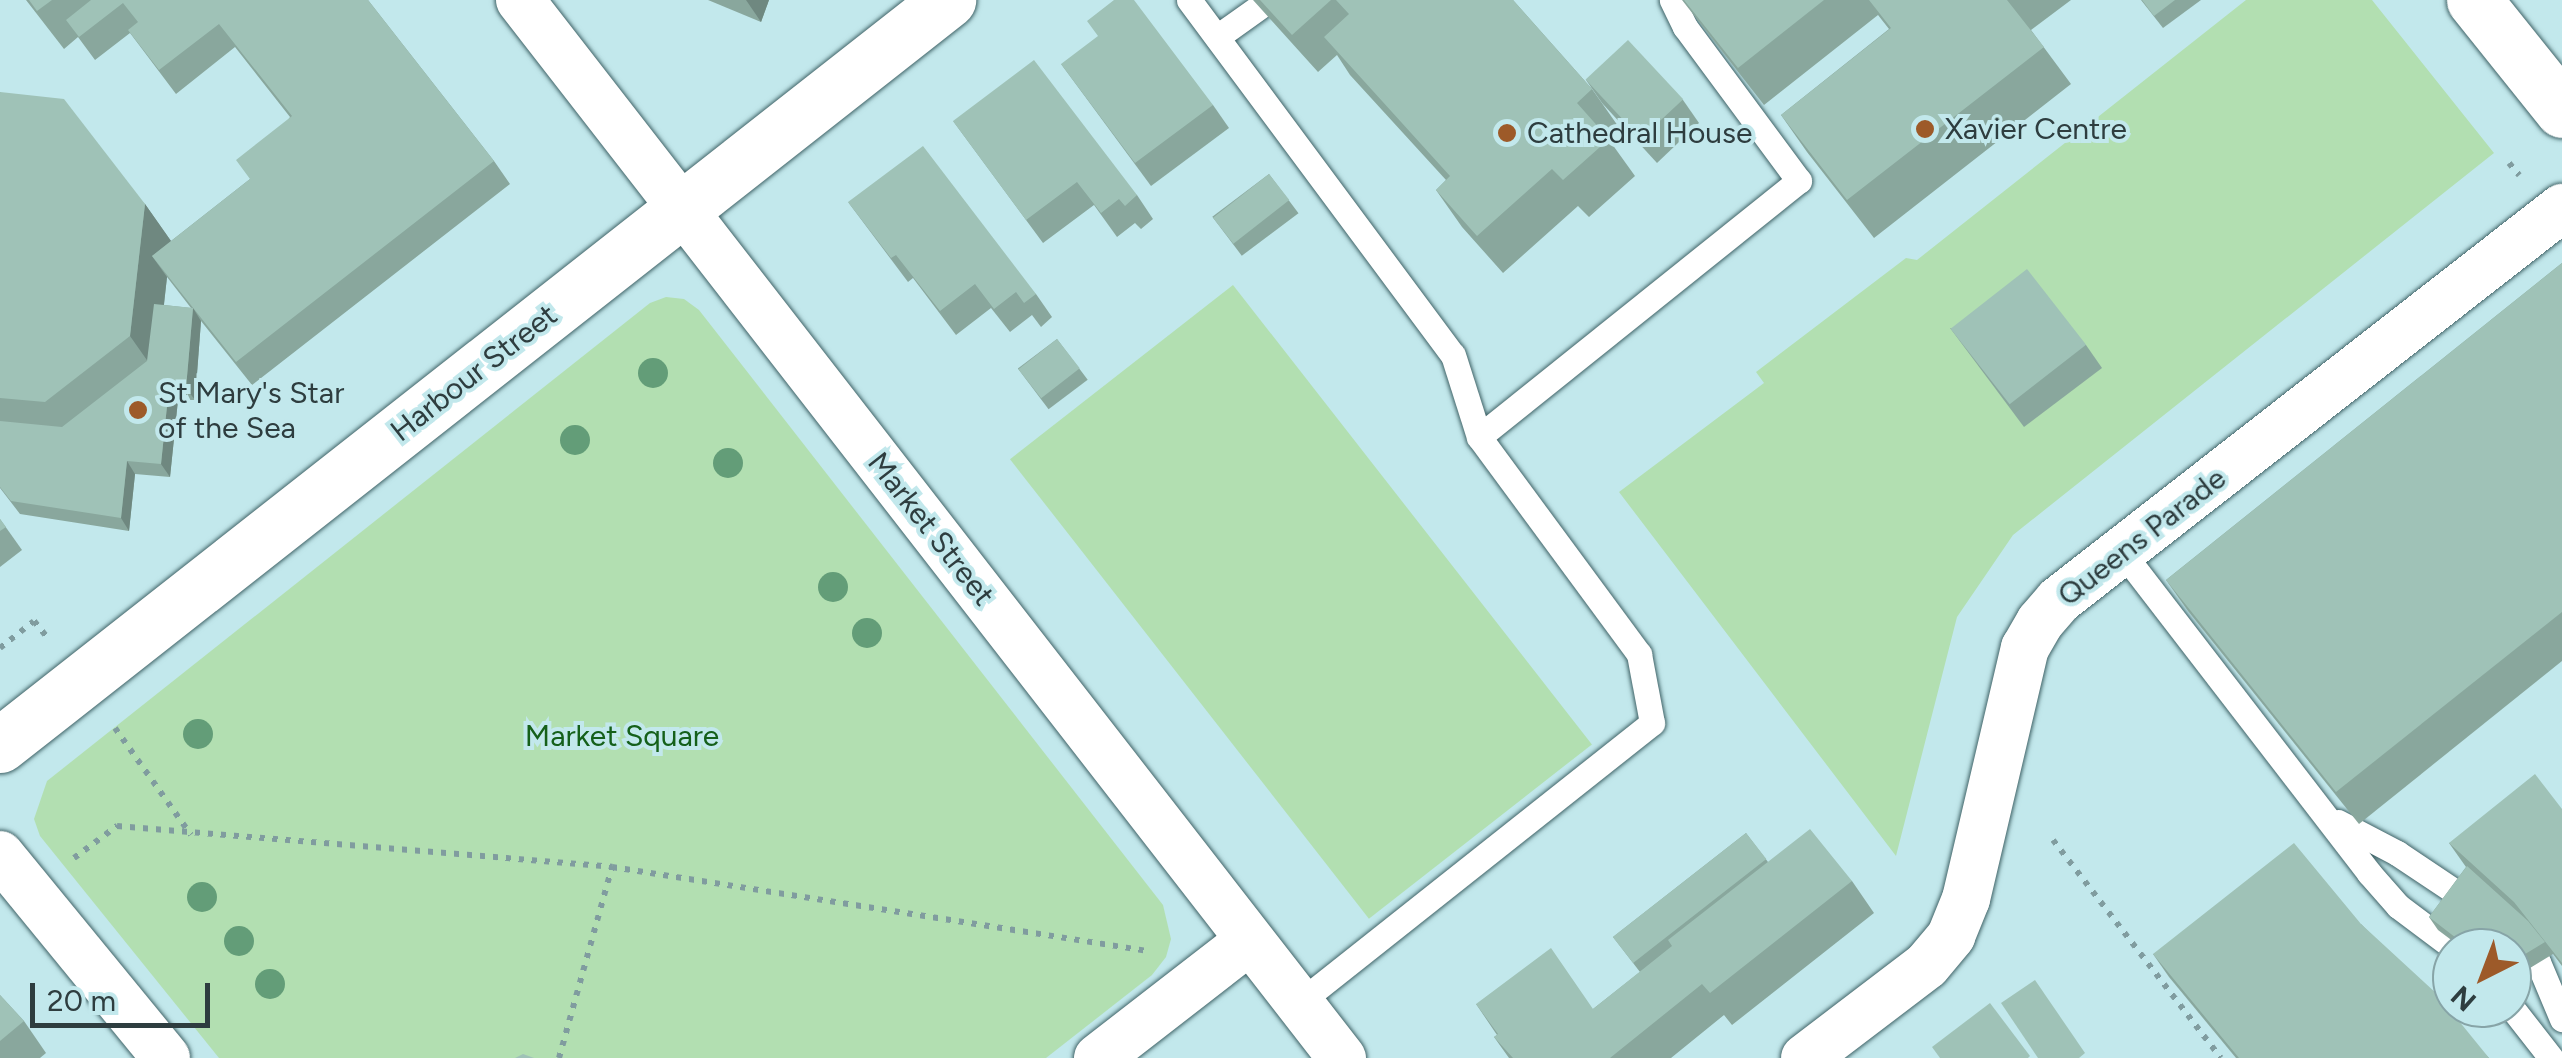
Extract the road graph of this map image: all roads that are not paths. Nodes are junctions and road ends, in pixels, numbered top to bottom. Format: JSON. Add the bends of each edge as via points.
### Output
{"nodes":[{"id":1,"x":520,"y":0,"type":"edge"},
{"id":2,"x":948,"y":0,"type":"edge"},
{"id":3,"x":1189,"y":0,"type":"edge"},
{"id":4,"x":1672,"y":0,"type":"edge"},
{"id":5,"x":2474,"y":0,"type":"edge"},
{"id":6,"x":1259,"y":7,"type":"dead end"},
{"id":7,"x":1217,"y":37,"type":"junction"},
{"id":8,"x":2562,"y":110,"type":"edge"},
{"id":9,"x":684,"y":208,"type":"junction"},
{"id":10,"x":2562,"y":208,"type":"edge"},
{"id":11,"x":1479,"y":438,"type":"junction"},
{"id":12,"x":2122,"y":552,"type":"junction"},
{"id":13,"x":0,"y":746,"type":"edge"},
{"id":14,"x":2305,"y":791,"type":"junction"},
{"id":15,"x":0,"y":855,"type":"edge"},
{"id":16,"x":2432,"y":932,"type":"edge"},
{"id":17,"x":1249,"y":941,"type":"junction"},
{"id":18,"x":1298,"y":1004,"type":"junction"},
{"id":19,"x":2562,"y":1019,"type":"edge"},
{"id":20,"x":2527,"y":1028,"type":"edge"},
{"id":21,"x":166,"y":1058,"type":"edge"},
{"id":22,"x":1098,"y":1058,"type":"edge"},
{"id":23,"x":1342,"y":1058,"type":"edge"},
{"id":24,"x":1804,"y":1058,"type":"edge"},
{"id":25,"x":2550,"y":1058,"type":"edge"}],
"edges":[{"from":1,"to":9,"type":"street","name":"Market Street"},
{"from":2,"to":9,"type":"street","name":"Harbour Street"},
{"from":3,"to":7,"type":"lane"},
{"from":4,"to":11,"type":"lane","via":[[1685,28],[1799,181]]},
{"from":5,"to":8,"type":"street"},
{"from":6,"to":7,"type":"lane"},
{"from":7,"to":11,"type":"lane","via":[[1453,355]]},
{"from":9,"to":13,"type":"street","name":"Harbour Street"},
{"from":9,"to":17,"type":"street","name":"Market Street"},
{"from":10,"to":12,"type":"street","name":"Queens Parade"},
{"from":11,"to":18,"type":"lane","via":[[1639,654],[1652,723]]},
{"from":12,"to":14,"type":"lane"},
{"from":12,"to":24,"type":"street","name":"Queens Parade","via":[[2060,600],[2024,648],[1966,898],[1951,936],[1927,965]]},
{"from":14,"to":16,"type":"lane","via":[[2398,906]]},
{"from":14,"to":19,"type":"lane","via":[[2347,829],[2434,875],[2502,925],[2538,962]]},
{"from":15,"to":21,"type":"street"},
{"from":17,"to":18,"type":"street","name":"Market Street"},
{"from":17,"to":22,"type":"street"},
{"from":18,"to":23,"type":"street","name":"Market Street"},
{"from":20,"to":25,"type":"lane"}]}
